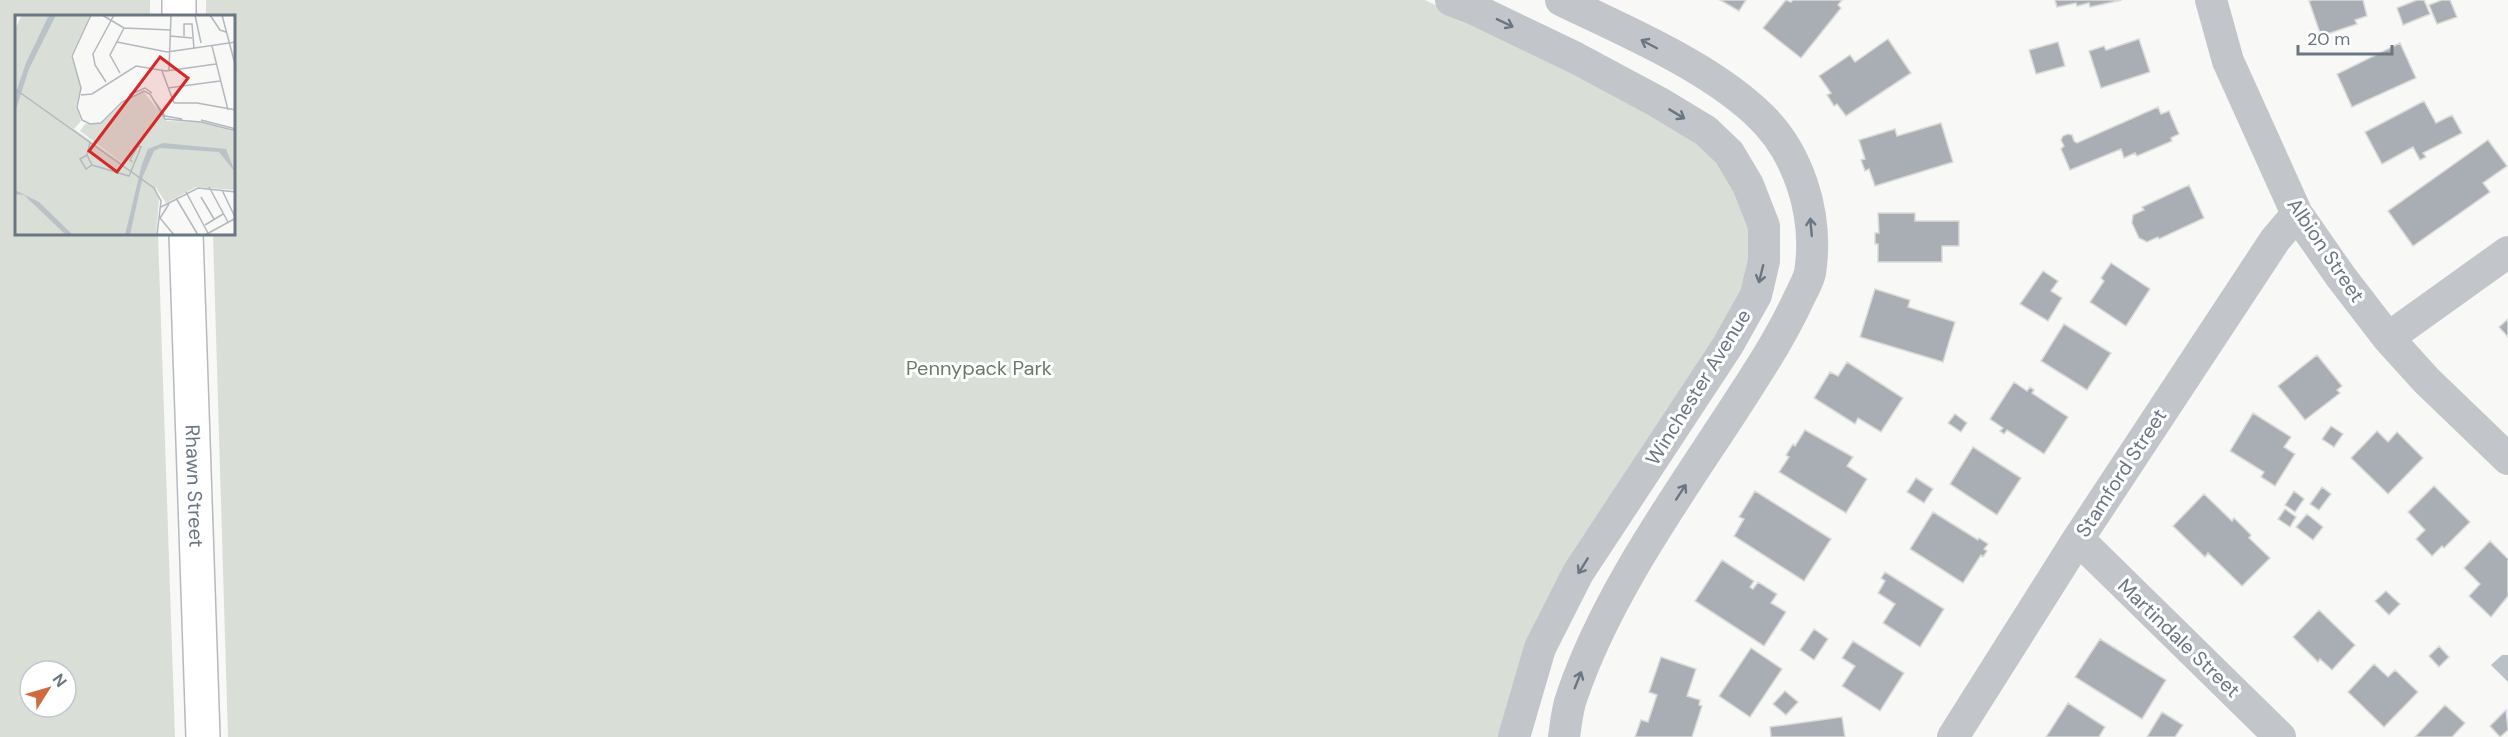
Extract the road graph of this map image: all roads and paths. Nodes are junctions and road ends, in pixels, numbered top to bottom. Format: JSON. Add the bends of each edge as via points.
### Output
{"nodes":[{"id":1,"x":1451,"y":0,"type":"edge"},
{"id":2,"x":1561,"y":0,"type":"edge"},
{"id":3,"x":2211,"y":0,"type":"edge"},
{"id":4,"x":1749,"y":106,"type":"junction"},
{"id":5,"x":1715,"y":140,"type":"junction"},
{"id":6,"x":2297,"y":214,"type":"junction"},
{"id":7,"x":186,"y":236,"type":"edge"},
{"id":8,"x":2508,"y":252,"type":"edge"},
{"id":9,"x":2388,"y":338,"type":"junction"},
{"id":10,"x":2508,"y":459,"type":"edge"},
{"id":11,"x":2078,"y":539,"type":"junction"},
{"id":12,"x":203,"y":737,"type":"edge"},
{"id":13,"x":1514,"y":737,"type":"edge"},
{"id":14,"x":1564,"y":737,"type":"edge"},
{"id":15,"x":1953,"y":737,"type":"edge"},
{"id":16,"x":2280,"y":737,"type":"edge"}],
"edges":[{"from":1,"to":5,"type":"street","name":"Winchester Avenue","one_way":true,"via":[[1576,58],[1658,102]]},
{"from":4,"to":2,"type":"street","one_way":true,"via":[[1709,76]]},
{"from":3,"to":6,"type":"street","name":"Albion Street","via":[[2228,61]]},
{"from":4,"to":5,"type":"street"},
{"from":14,"to":4,"type":"street","one_way":true,"via":[[1571,698],[1616,599],[1784,331],[1810,275],[1812,237],[1808,201],[1776,133]]},
{"from":5,"to":13,"type":"street","name":"Winchester Avenue","one_way":true,"via":[[1729,153],[1743,177],[1764,226],[1764,261],[1756,295],[1728,345],[1578,573],[1540,648]]},
{"from":6,"to":9,"type":"street","name":"Albion Street"},
{"from":6,"to":11,"type":"street","name":"Stamford Street","via":[[2275,240]]},
{"from":7,"to":12,"type":"main road","name":"Rhawn Street"},
{"from":8,"to":9,"type":"street"},
{"from":9,"to":10,"type":"street","name":"Albion Street"},
{"from":11,"to":15,"type":"street","name":"Stamford Street"},
{"from":11,"to":16,"type":"street","name":"Martindale Street"}]}
